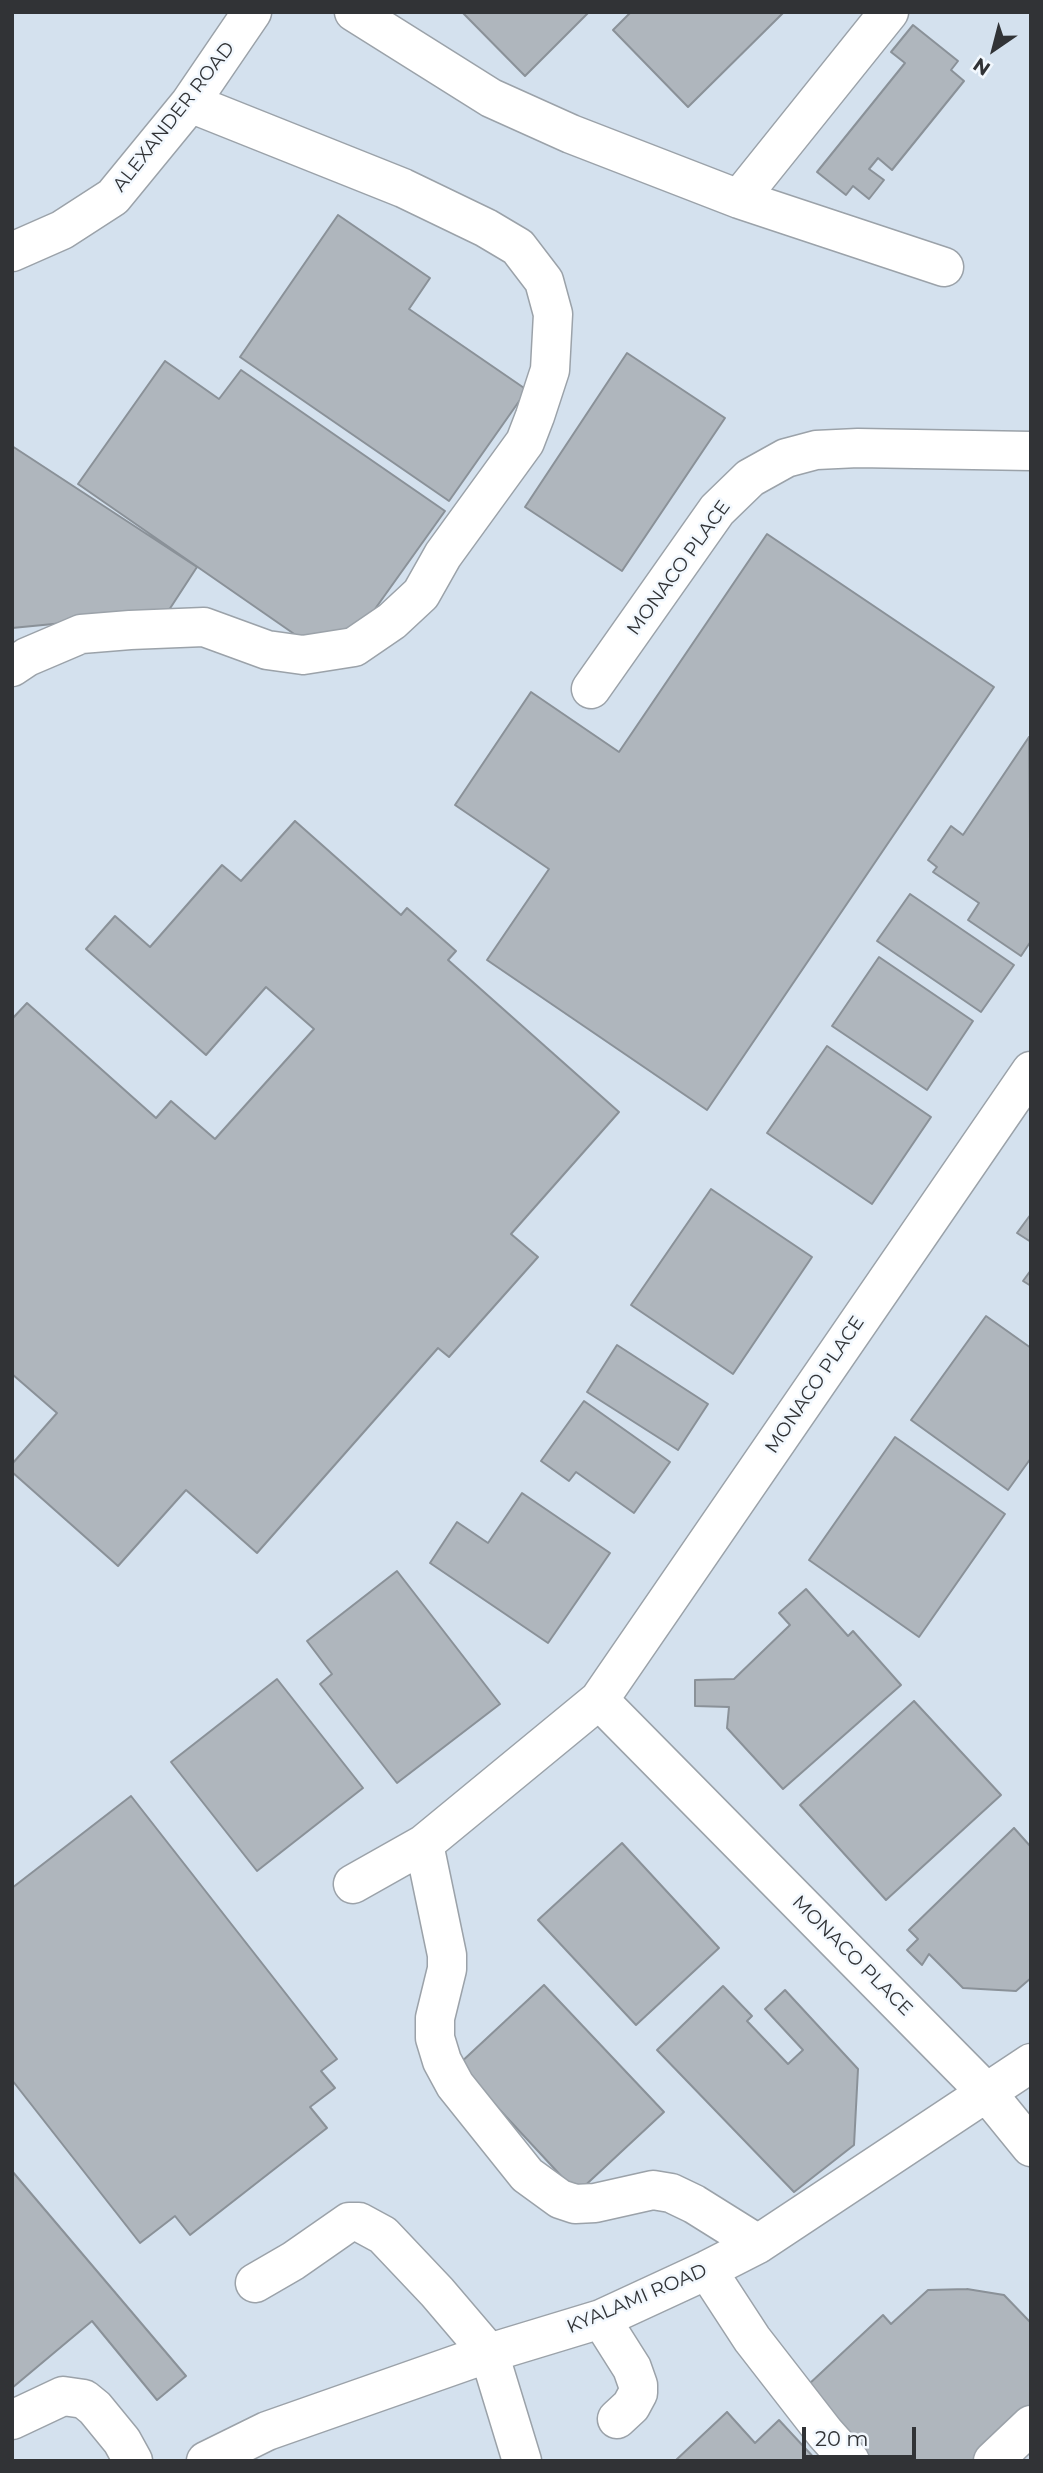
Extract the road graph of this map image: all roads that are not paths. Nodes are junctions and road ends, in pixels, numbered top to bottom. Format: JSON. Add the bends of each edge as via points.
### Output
{"nodes":[{"id":1,"x":253,"y":12,"type":"edge"},
{"id":2,"x":354,"y":12,"type":"edge"},
{"id":3,"x":889,"y":12,"type":"edge"},
{"id":4,"x":190,"y":103,"type":"junction"},
{"id":5,"x":739,"y":199,"type":"junction"},
{"id":6,"x":12,"y":252,"type":"edge"},
{"id":7,"x":944,"y":267,"type":"dead end"},
{"id":8,"x":1031,"y":451,"type":"edge"},
{"id":9,"x":12,"y":667,"type":"edge"},
{"id":10,"x":592,"y":689,"type":"dead end"},
{"id":11,"x":1031,"y":1071,"type":"edge"},
{"id":12,"x":599,"y":1700,"type":"junction"},
{"id":13,"x":424,"y":1844,"type":"junction"},
{"id":14,"x":353,"y":1884,"type":"dead end"},
{"id":15,"x":1031,"y":2063,"type":"edge"},
{"id":16,"x":987,"y":2093,"type":"junction"},
{"id":17,"x":1031,"y":2147,"type":"edge"},
{"id":18,"x":758,"y":2244,"type":"junction"},
{"id":19,"x":707,"y":2270,"type":"junction"},
{"id":20,"x":255,"y":2283,"type":"dead end"},
{"id":21,"x":601,"y":2319,"type":"junction"},
{"id":22,"x":489,"y":2353,"type":"junction"},
{"id":23,"x":617,"y":2419,"type":"dead end"},
{"id":24,"x":12,"y":2420,"type":"edge"},
{"id":25,"x":1031,"y":2425,"type":"edge"},
{"id":26,"x":133,"y":2461,"type":"edge"},
{"id":27,"x":206,"y":2461,"type":"edge"},
{"id":28,"x":522,"y":2461,"type":"edge"},
{"id":29,"x":850,"y":2461,"type":"edge"},
{"id":30,"x":993,"y":2461,"type":"edge"}],
"edges":[{"from":1,"to":4,"type":"lane","name":"ALEXANDER ROAD"},
{"from":2,"to":5,"type":"lane","via":[[491,98]]},
{"from":3,"to":5,"type":"lane"},
{"from":4,"to":6,"type":"lane","name":"ALEXANDER ROAD","via":[[113,197],[62,230]]},
{"from":4,"to":9,"type":"lane","via":[[404,188],[518,247],[544,281],[553,314],[550,370],[536,416],[525,442],[443,555],[421,594],[354,647],[303,655],[267,650],[204,627],[130,630],[80,634]]},
{"from":5,"to":7,"type":"lane"},
{"from":8,"to":10,"type":"lane","name":"MONACO PLACE","via":[[858,447],[786,458],[750,478],[716,510]]},
{"from":11,"to":12,"type":"lane","name":"MONACO PLACE"},
{"from":12,"to":13,"type":"lane","name":"MONACO PLACE"},
{"from":12,"to":16,"type":"lane","name":"MONACO PLACE"},
{"from":13,"to":14,"type":"lane","name":"MONACO PLACE"},
{"from":13,"to":18,"type":"lane","via":[[447,1955],[435,2018],[442,2061],[455,2085],[527,2175],[575,2204],[653,2190],[671,2193]]},
{"from":15,"to":16,"type":"lane","name":"KYALAMI ROAD"},
{"from":16,"to":17,"type":"lane","name":"MONACO PLACE"},
{"from":16,"to":18,"type":"lane","name":"KYALAMI ROAD"},
{"from":18,"to":19,"type":"lane","name":"KYALAMI ROAD"},
{"from":19,"to":21,"type":"lane","name":"KYALAMI ROAD"},
{"from":19,"to":29,"type":"lane","via":[[752,2339]]},
{"from":20,"to":22,"type":"lane","via":[[349,2222],[359,2222],[394,2244]]},
{"from":21,"to":22,"type":"lane","name":"KYALAMI ROAD"},
{"from":21,"to":23,"type":"lane","via":[[638,2385],[631,2406]]},
{"from":22,"to":27,"type":"lane","name":"KYALAMI ROAD","via":[[267,2431]]},
{"from":22,"to":28,"type":"lane"},
{"from":24,"to":26,"type":"lane","via":[[63,2396],[84,2399],[122,2441]]},
{"from":25,"to":30,"type":"lane"}]}
